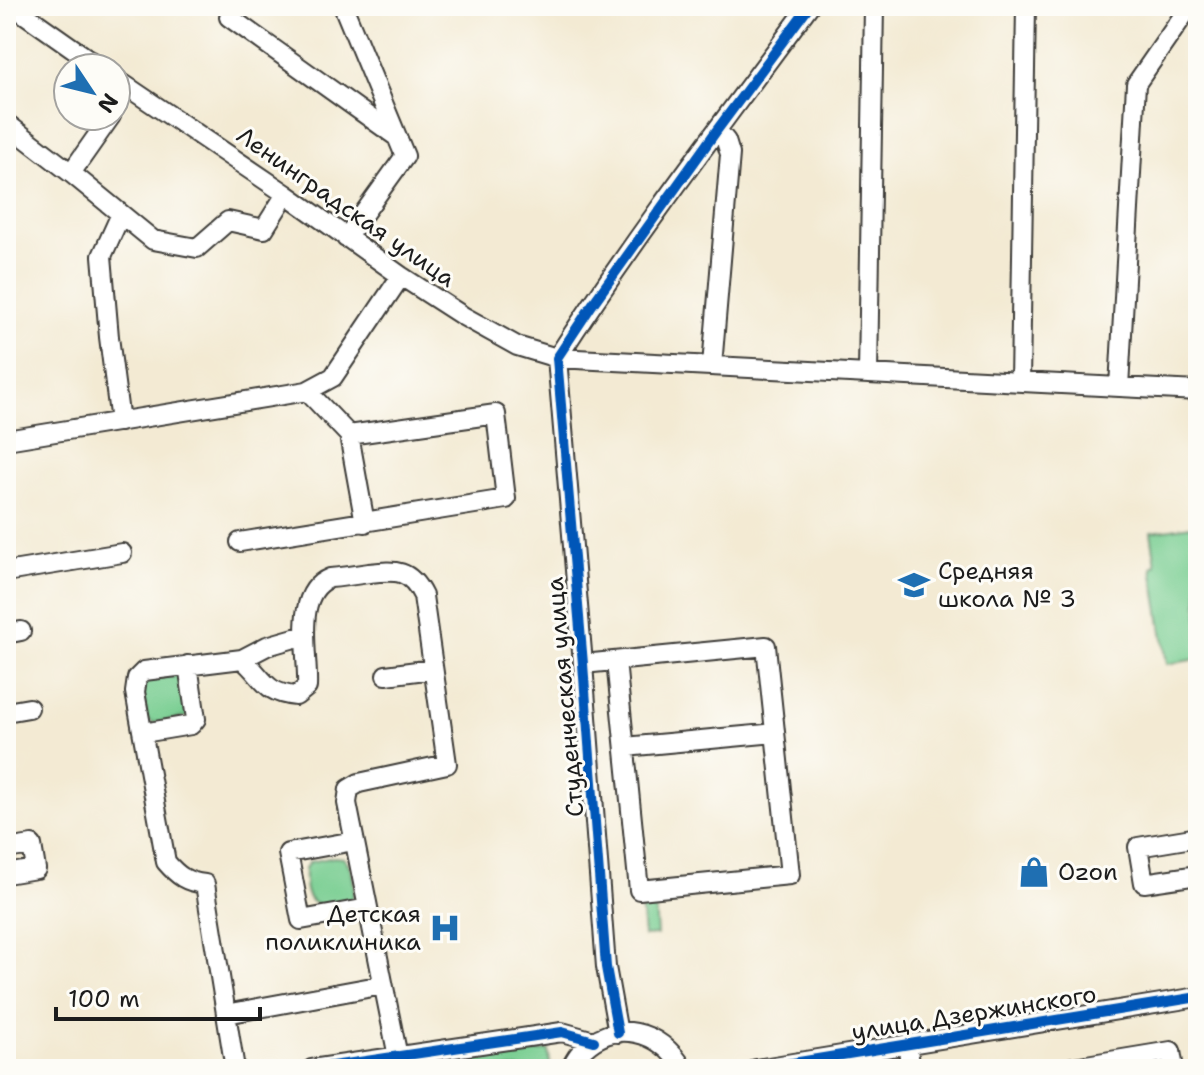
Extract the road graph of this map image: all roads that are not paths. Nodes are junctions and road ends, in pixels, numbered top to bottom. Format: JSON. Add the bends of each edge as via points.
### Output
{"nodes":[{"id":1,"x":13,"y":6,"type":"edge"},
{"id":2,"x":343,"y":6,"type":"edge"},
{"id":3,"x":809,"y":6,"type":"edge"},
{"id":4,"x":874,"y":6,"type":"edge"},
{"id":5,"x":1026,"y":6,"type":"edge"},
{"id":6,"x":1190,"y":6,"type":"edge"},
{"id":7,"x":229,"y":17,"type":"dead end"},
{"id":8,"x":78,"y":52,"type":"edge"},
{"id":9,"x":132,"y":90,"type":"edge"},
{"id":10,"x":6,"y":123,"type":"edge"},
{"id":11,"x":717,"y":130,"type":"junction"},
{"id":12,"x":100,"y":132,"type":"edge"},
{"id":13,"x":397,"y":137,"type":"junction"},
{"id":14,"x":71,"y":173,"type":"junction"},
{"id":15,"x":286,"y":194,"type":"junction"},
{"id":16,"x":121,"y":214,"type":"junction"},
{"id":17,"x":346,"y":238,"type":"junction"},
{"id":18,"x":401,"y":276,"type":"junction"},
{"id":19,"x":557,"y":358,"type":"junction"},
{"id":20,"x":712,"y":366,"type":"junction"},
{"id":21,"x":868,"y":374,"type":"junction"},
{"id":22,"x":1020,"y":382,"type":"junction"},
{"id":23,"x":1119,"y":387,"type":"junction"},
{"id":24,"x":307,"y":391,"type":"junction"},
{"id":25,"x":1198,"y":391,"type":"edge"},
{"id":26,"x":120,"y":422,"type":"junction"},
{"id":27,"x":349,"y":435,"type":"junction"},
{"id":28,"x":6,"y":440,"type":"edge"},
{"id":29,"x":365,"y":523,"type":"junction"},
{"id":30,"x":240,"y":542,"type":"dead end"},
{"id":31,"x":122,"y":553,"type":"dead end"},
{"id":32,"x":6,"y":572,"type":"edge"},
{"id":33,"x":305,"y":635,"type":"junction"},
{"id":34,"x":242,"y":659,"type":"junction"},
{"id":35,"x":616,"y":661,"type":"junction"},
{"id":36,"x":583,"y":664,"type":"junction"},
{"id":37,"x":188,"y":665,"type":"junction"},
{"id":38,"x":433,"y":669,"type":"junction"},
{"id":39,"x":386,"y":675,"type":"dead end"},
{"id":40,"x":29,"y":708,"type":"dead end"},
{"id":41,"x":6,"y":712,"type":"edge"},
{"id":42,"x":143,"y":733,"type":"junction"},
{"id":43,"x":775,"y":733,"type":"junction"},
{"id":44,"x":625,"y":747,"type":"junction"},
{"id":45,"x":1198,"y":837,"type":"edge"},
{"id":46,"x":354,"y":841,"type":"junction"},
{"id":47,"x":6,"y":849,"type":"edge"},
{"id":48,"x":6,"y":874,"type":"edge"},
{"id":49,"x":1198,"y":875,"type":"edge"},
{"id":50,"x":368,"y":908,"type":"junction"},
{"id":51,"x":383,"y":985,"type":"junction"},
{"id":52,"x":1198,"y":997,"type":"edge"},
{"id":53,"x":226,"y":1014,"type":"junction"},
{"id":54,"x":618,"y":1033,"type":"junction"},
{"id":55,"x":594,"y":1041,"type":"junction"},
{"id":56,"x":907,"y":1044,"type":"junction"},
{"id":57,"x":398,"y":1057,"type":"junction"},
{"id":58,"x":235,"y":1069,"type":"edge"},
{"id":59,"x":312,"y":1069,"type":"edge"},
{"id":60,"x":570,"y":1069,"type":"edge"},
{"id":61,"x":683,"y":1069,"type":"edge"},
{"id":62,"x":756,"y":1069,"type":"edge"},
{"id":63,"x":911,"y":1069,"type":"edge"},
{"id":64,"x":1062,"y":1069,"type":"edge"},
{"id":65,"x":1174,"y":1069,"type":"edge"}],
"edges":[{"from":1,"to":8,"type":"street"},
{"from":2,"to":13,"type":"street"},
{"from":3,"to":11,"type":"street"},
{"from":4,"to":21,"type":"street"},
{"from":5,"to":22,"type":"street"},
{"from":6,"to":23,"type":"street","via":[[1136,84]]},
{"from":7,"to":13,"type":"street"},
{"from":9,"to":15,"type":"street","name":"Ленинградская улица"},
{"from":10,"to":14,"type":"street"},
{"from":11,"to":19,"type":"street"},
{"from":11,"to":20,"type":"street","via":[[730,154]]},
{"from":12,"to":14,"type":"street"},
{"from":13,"to":17,"type":"street","via":[[405,156]]},
{"from":14,"to":16,"type":"street"},
{"from":15,"to":16,"type":"street","via":[[264,229],[228,221],[197,248],[153,240]]},
{"from":15,"to":17,"type":"street","name":"Ленинградская улица"},
{"from":16,"to":26,"type":"street","via":[[102,256]]},
{"from":17,"to":18,"type":"street","name":"Ленинградская улица"},
{"from":18,"to":19,"type":"street","name":"Ленинградская улица","via":[[517,346]]},
{"from":18,"to":24,"type":"street","via":[[333,377]]},
{"from":19,"to":20,"type":"street","name":"Ленинградская улица"},
{"from":19,"to":36,"type":"street","name":"Студенческая улица"},
{"from":20,"to":21,"type":"street","name":"Ленинградская улица"},
{"from":21,"to":22,"type":"street","name":"Ленинградская улица"},
{"from":22,"to":23,"type":"street","name":"Ленинградская улица"},
{"from":23,"to":25,"type":"street","name":"Ленинградская улица"},
{"from":24,"to":26,"type":"street"},
{"from":24,"to":27,"type":"street"},
{"from":26,"to":28,"type":"street"},
{"from":27,"to":29,"type":"street"},
{"from":27,"to":29,"type":"street","via":[[496,414],[506,499]]},
{"from":29,"to":30,"type":"street"},
{"from":31,"to":32,"type":"street"},
{"from":33,"to":34,"type":"street"},
{"from":33,"to":34,"type":"street","via":[[307,687],[296,696],[272,690]]},
{"from":33,"to":38,"type":"street","via":[[309,600],[320,582],[393,570],[416,582],[423,596]]},
{"from":34,"to":37,"type":"street"},
{"from":35,"to":36,"type":"street"},
{"from":35,"to":43,"type":"street","via":[[766,646]]},
{"from":35,"to":44,"type":"street"},
{"from":36,"to":54,"type":"street","name":"Студенческая улица","via":[[606,967]]},
{"from":37,"to":42,"type":"street","via":[[144,671],[137,678]]},
{"from":37,"to":42,"type":"street","via":[[196,719],[191,725]]},
{"from":38,"to":39,"type":"street"},
{"from":38,"to":46,"type":"street","via":[[447,764],[349,789]]},
{"from":40,"to":41,"type":"street"},
{"from":42,"to":53,"type":"street","via":[[166,862],[178,876],[205,884]]},
{"from":43,"to":44,"type":"street"},
{"from":43,"to":44,"type":"street","via":[[790,875],[639,890]]},
{"from":45,"to":49,"type":"street","via":[[1138,847],[1144,883]]},
{"from":46,"to":50,"type":"street"},
{"from":46,"to":50,"type":"street","via":[[288,853],[301,920]]},
{"from":47,"to":48,"type":"street","via":[[32,845],[36,869]]},
{"from":50,"to":51,"type":"street"},
{"from":51,"to":53,"type":"street"},
{"from":51,"to":57,"type":"street"},
{"from":52,"to":56,"type":"street","name":"улица Дзержинского"},
{"from":53,"to":58,"type":"street"},
{"from":54,"to":55,"type":"street"},
{"from":54,"to":61,"type":"street","via":[[654,1038]]},
{"from":55,"to":57,"type":"street","via":[[562,1032]]},
{"from":55,"to":60,"type":"street"},
{"from":56,"to":62,"type":"street","name":"улица Дзержинского"},
{"from":56,"to":63,"type":"street"},
{"from":57,"to":59,"type":"street"},
{"from":64,"to":65,"type":"street","via":[[1171,1051]]}]}
